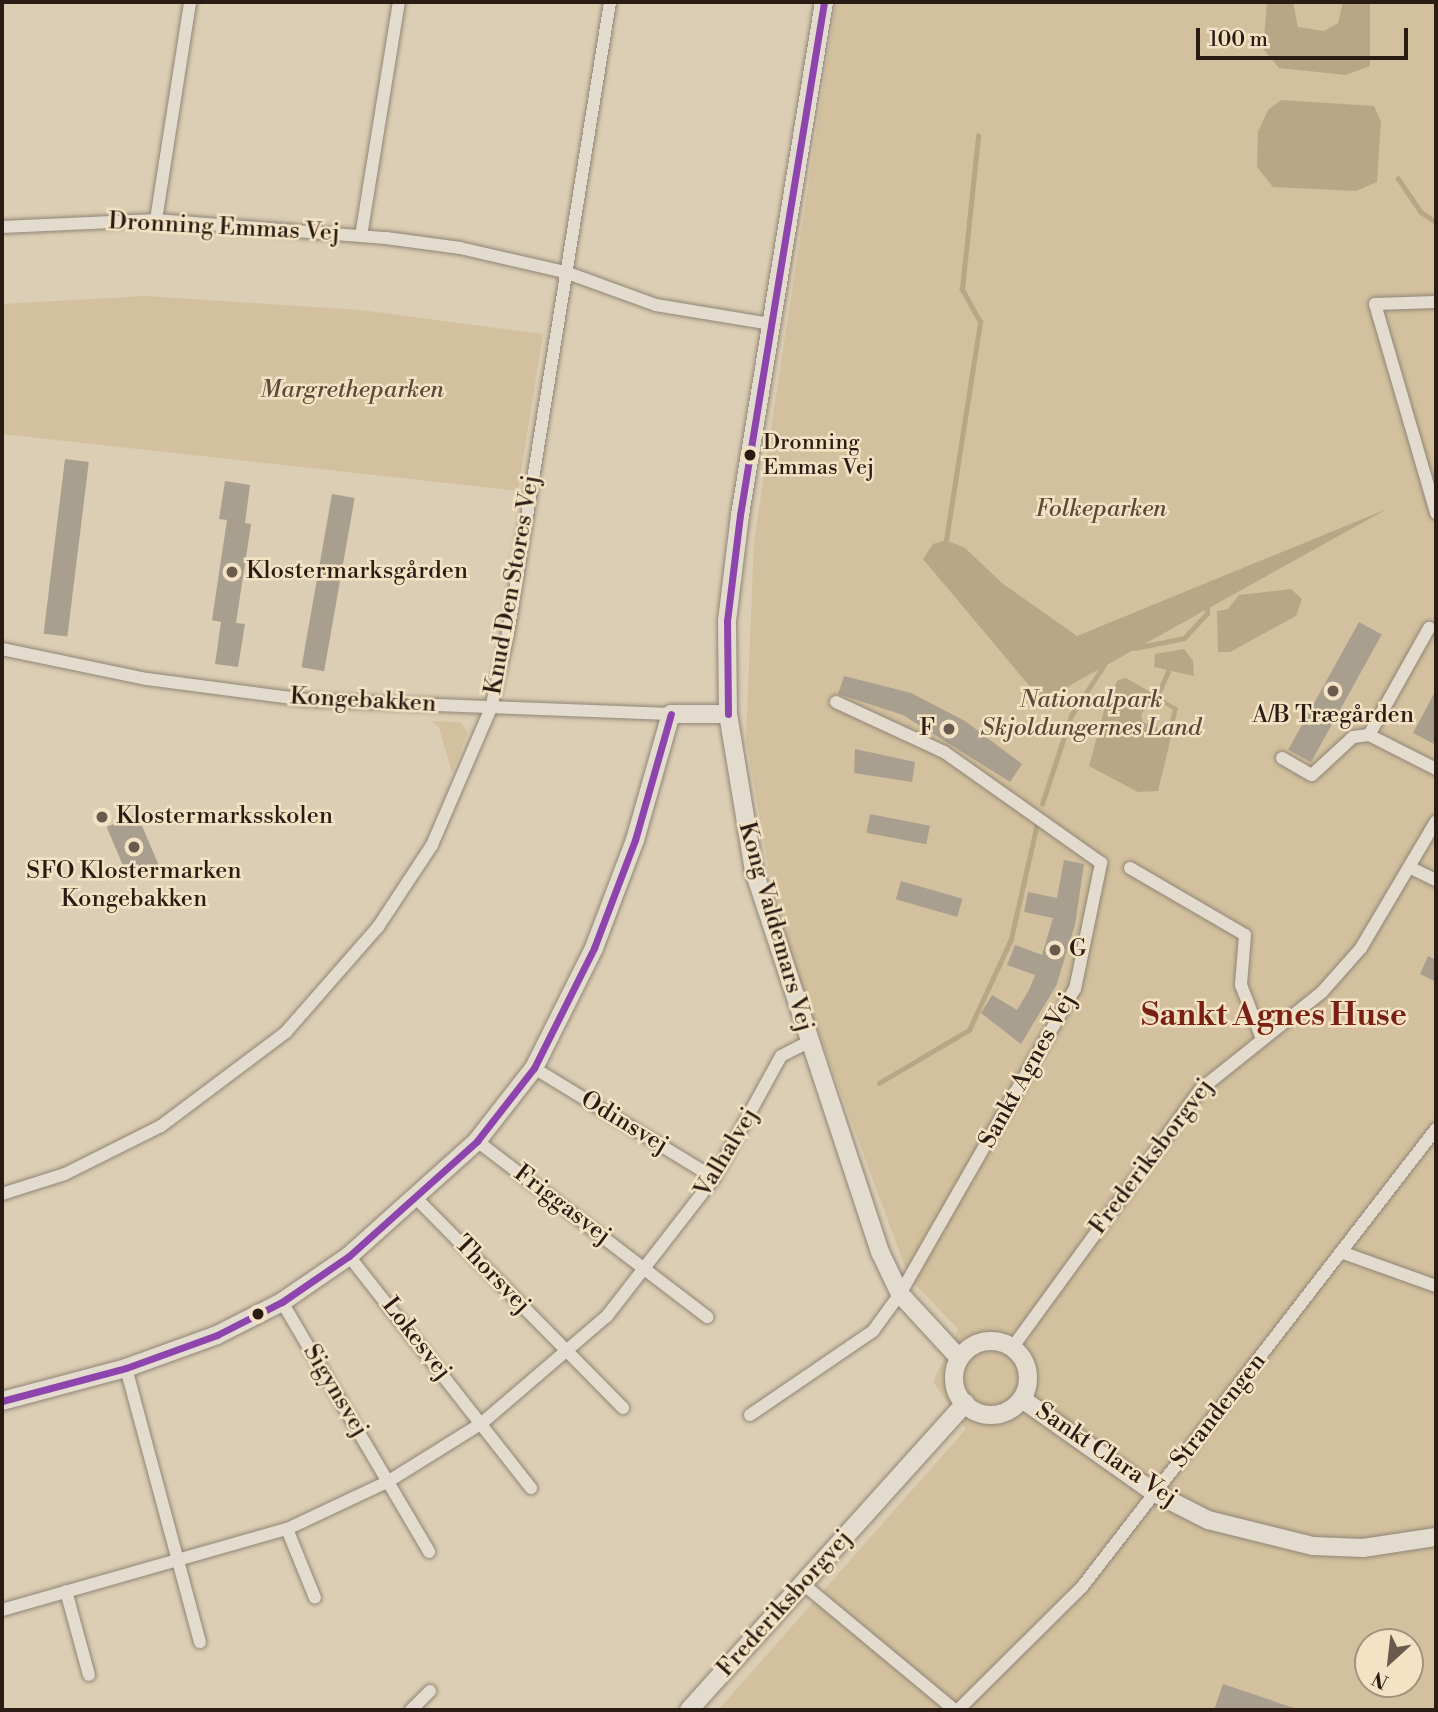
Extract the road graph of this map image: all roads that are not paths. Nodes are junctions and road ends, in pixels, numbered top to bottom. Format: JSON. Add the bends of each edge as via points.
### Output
{"nodes":[{"id":1,"x":190,"y":2,"type":"edge"},
{"id":2,"x":399,"y":2,"type":"edge"},
{"id":3,"x":610,"y":2,"type":"edge"},
{"id":4,"x":824,"y":2,"type":"edge"},
{"id":5,"x":156,"y":220,"type":"junction"},
{"id":6,"x":2,"y":227,"type":"edge"},
{"id":7,"x":361,"y":236,"type":"junction"},
{"id":8,"x":565,"y":272,"type":"junction"},
{"id":9,"x":1436,"y":302,"type":"edge"},
{"id":10,"x":771,"y":324,"type":"junction"},
{"id":11,"x":1436,"y":513,"type":"edge"},
{"id":12,"x":1429,"y":628,"type":"dead end"},
{"id":13,"x":2,"y":649,"type":"edge"},
{"id":14,"x":836,"y":702,"type":"dead end"},
{"id":15,"x":491,"y":708,"type":"junction"},
{"id":16,"x":728,"y":713,"type":"junction"},
{"id":17,"x":671,"y":714,"type":"junction"},
{"id":18,"x":1369,"y":735,"type":"junction"},
{"id":19,"x":1282,"y":758,"type":"dead end"},
{"id":20,"x":1436,"y":769,"type":"edge"},
{"id":21,"x":1436,"y":821,"type":"edge"},
{"id":22,"x":1130,"y":868,"type":"dead end"},
{"id":23,"x":1411,"y":868,"type":"junction"},
{"id":24,"x":1436,"y":880,"type":"edge"},
{"id":25,"x":1261,"y":1036,"type":"junction"},
{"id":26,"x":808,"y":1042,"type":"junction"},
{"id":27,"x":534,"y":1068,"type":"junction"},
{"id":28,"x":1436,"y":1129,"type":"edge"},
{"id":29,"x":477,"y":1141,"type":"junction"},
{"id":30,"x":714,"y":1178,"type":"junction"},
{"id":31,"x":2,"y":1194,"type":"edge"},
{"id":32,"x":416,"y":1198,"type":"junction"},
{"id":33,"x":1341,"y":1252,"type":"junction"},
{"id":34,"x":349,"y":1256,"type":"junction"},
{"id":35,"x":647,"y":1270,"type":"junction"},
{"id":36,"x":1436,"y":1286,"type":"edge"},
{"id":37,"x":900,"y":1294,"type":"junction"},
{"id":38,"x":282,"y":1302,"type":"junction"},
{"id":39,"x":707,"y":1317,"type":"dead end"},
{"id":40,"x":1012,"y":1348,"type":"junction"},
{"id":41,"x":568,"y":1353,"type":"junction"},
{"id":42,"x":960,"y":1359,"type":"junction"},
{"id":43,"x":126,"y":1368,"type":"junction"},
{"id":44,"x":1022,"y":1399,"type":"junction"},
{"id":45,"x":2,"y":1401,"type":"edge"},
{"id":46,"x":965,"y":1404,"type":"junction"},
{"id":47,"x":622,"y":1408,"type":"dead end"},
{"id":48,"x":750,"y":1415,"type":"dead end"},
{"id":49,"x":482,"y":1423,"type":"junction"},
{"id":50,"x":389,"y":1481,"type":"junction"},
{"id":51,"x":531,"y":1488,"type":"dead end"},
{"id":52,"x":1155,"y":1493,"type":"junction"},
{"id":53,"x":288,"y":1529,"type":"junction"},
{"id":54,"x":1436,"y":1537,"type":"edge"},
{"id":55,"x":429,"y":1552,"type":"dead end"},
{"id":56,"x":178,"y":1560,"type":"junction"},
{"id":57,"x":803,"y":1584,"type":"junction"},
{"id":58,"x":66,"y":1591,"type":"junction"},
{"id":59,"x":315,"y":1598,"type":"dead end"},
{"id":60,"x":2,"y":1610,"type":"edge"},
{"id":61,"x":200,"y":1642,"type":"dead end"},
{"id":62,"x":89,"y":1675,"type":"dead end"},
{"id":63,"x":430,"y":1691,"type":"dead end"},
{"id":64,"x":411,"y":1710,"type":"edge"},
{"id":65,"x":689,"y":1710,"type":"edge"},
{"id":66,"x":956,"y":1710,"type":"edge"}],
"edges":[{"from":1,"to":5,"type":"street"},
{"from":2,"to":7,"type":"street"},
{"from":3,"to":8,"type":"street","name":"Knud Den Stores Vej"},
{"from":4,"to":10,"type":"main road","name":"Kong Valdemars Vej"},
{"from":5,"to":6,"type":"street","name":"Dronning Emmas Vej"},
{"from":5,"to":7,"type":"street","name":"Dronning Emmas Vej"},
{"from":7,"to":8,"type":"street","name":"Dronning Emmas Vej","via":[[460,248]]},
{"from":8,"to":10,"type":"street","name":"Dronning Emmas Vej","via":[[656,305]]},
{"from":8,"to":15,"type":"street","name":"Knud Den Stores Vej","via":[[508,634]]},
{"from":9,"to":11,"type":"street","via":[[1375,304]]},
{"from":10,"to":16,"type":"main road","name":"Kong Valdemars Vej","via":[[727,621]]},
{"from":12,"to":18,"type":"street"},
{"from":13,"to":15,"type":"street","name":"Kongebakken","via":[[147,679],[306,700]]},
{"from":14,"to":37,"type":"street","name":"Sankt Agnes Vej","via":[[944,751],[1101,863],[1075,989]]},
{"from":15,"to":17,"type":"street","name":"Kongebakken"},
{"from":15,"to":31,"type":"street","name":"Knud Den Stores Vej","via":[[465,776],[410,884],[345,968],[286,1032],[161,1126],[65,1174]]},
{"from":16,"to":17,"type":"main road","name":"Kongebakken"},
{"from":16,"to":26,"type":"main road","name":"Kong Valdemars Vej","via":[[754,871]]},
{"from":17,"to":27,"type":"main road","via":[[635,840],[594,948]]},
{"from":18,"to":19,"type":"street","via":[[1353,737],[1312,775]]},
{"from":18,"to":20,"type":"street"},
{"from":21,"to":23,"type":"street","name":"Frederiksborgvej"},
{"from":22,"to":25,"type":"street","via":[[1245,935],[1241,985]]},
{"from":23,"to":24,"type":"street"},
{"from":23,"to":25,"type":"street","name":"Frederiksborgvej","via":[[1361,948],[1331,983]]},
{"from":25,"to":40,"type":"street","name":"Frederiksborgvej","via":[[1217,1072],[1180,1112]]},
{"from":26,"to":30,"type":"street","name":"Valhalvej","via":[[781,1056]]},
{"from":26,"to":37,"type":"main road","name":"Kong Valdemars Vej","via":[[880,1252]]},
{"from":27,"to":29,"type":"main road"},
{"from":27,"to":30,"type":"street","name":"Odinsvej"},
{"from":28,"to":33,"type":"street","name":"Strandengen"},
{"from":29,"to":32,"type":"main road"},
{"from":29,"to":35,"type":"street","name":"Friggasvej"},
{"from":30,"to":35,"type":"street","name":"Valhalvej"},
{"from":32,"to":34,"type":"main road"},
{"from":32,"to":41,"type":"street","name":"Thorsvej"},
{"from":33,"to":36,"type":"street"},
{"from":33,"to":52,"type":"street","name":"Strandengen"},
{"from":34,"to":38,"type":"main road"},
{"from":34,"to":49,"type":"street","name":"Lokesvej"},
{"from":35,"to":39,"type":"street"},
{"from":35,"to":41,"type":"street","name":"Valhalvej"},
{"from":37,"to":42,"type":"main road","name":"Kong Valdemars Vej"},
{"from":37,"to":48,"type":"street","name":"Sankt Agnes Vej","via":[[873,1331]]},
{"from":38,"to":43,"type":"main road","via":[[217,1335]]},
{"from":38,"to":50,"type":"street","name":"Sigynsvej"},
{"from":40,"to":42,"type":"main road","via":[[978,1344]]},
{"from":40,"to":44,"type":"main road","via":[[1028,1377]]},
{"from":41,"to":47,"type":"street"},
{"from":41,"to":49,"type":"street","name":"Valhalvej"},
{"from":42,"to":46,"type":"main road","via":[[955,1382]]},
{"from":43,"to":45,"type":"main road"},
{"from":43,"to":56,"type":"street"},
{"from":44,"to":46,"type":"main road","via":[[995,1415]]},
{"from":44,"to":52,"type":"main road","name":"Sankt Clara Vej"},
{"from":46,"to":57,"type":"main road","name":"Frederiksborgvej"},
{"from":49,"to":50,"type":"street","name":"Valhalvej"},
{"from":49,"to":51,"type":"street"},
{"from":50,"to":53,"type":"street","name":"Valhalvej"},
{"from":50,"to":55,"type":"street"},
{"from":52,"to":54,"type":"main road","name":"Sankt Clara Vej","via":[[1208,1520],[1313,1546],[1363,1548]]},
{"from":52,"to":66,"type":"street","name":"Strandengen","via":[[1082,1587]]},
{"from":53,"to":56,"type":"street","name":"Valhalvej"},
{"from":53,"to":59,"type":"street"},
{"from":56,"to":58,"type":"street","name":"Valhalvej"},
{"from":56,"to":61,"type":"street"},
{"from":57,"to":65,"type":"main road","name":"Frederiksborgvej"},
{"from":57,"to":66,"type":"street","name":"Strandengen"},
{"from":58,"to":60,"type":"street","name":"Valhalvej"},
{"from":58,"to":62,"type":"street"},
{"from":63,"to":64,"type":"street"}]}
